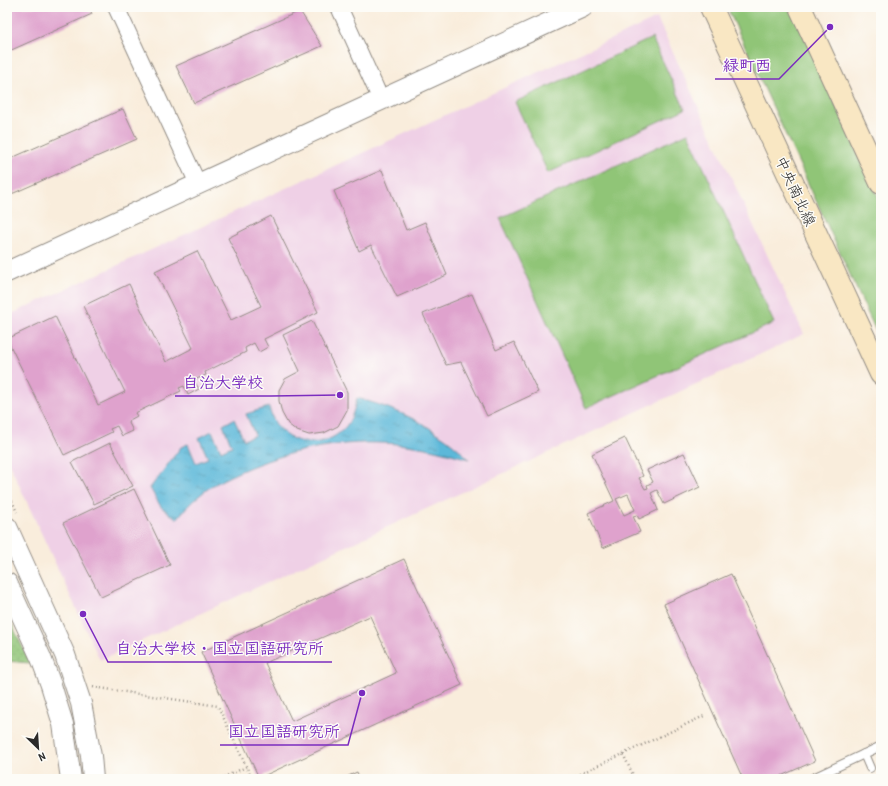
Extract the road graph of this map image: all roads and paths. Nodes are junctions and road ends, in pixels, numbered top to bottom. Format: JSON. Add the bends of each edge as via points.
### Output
{"nodes":[{"id":1,"x":116,"y":7,"type":"edge"},
{"id":2,"x":339,"y":7,"type":"edge"},
{"id":3,"x":583,"y":7,"type":"edge"},
{"id":4,"x":712,"y":7,"type":"edge"},
{"id":5,"x":800,"y":7,"type":"edge"},
{"id":6,"x":381,"y":100,"type":"junction"},
{"id":7,"x":881,"y":183,"type":"edge"},
{"id":8,"x":198,"y":184,"type":"junction"},
{"id":9,"x":7,"y":272,"type":"edge"},
{"id":10,"x":881,"y":374,"type":"edge"},
{"id":11,"x":7,"y":527,"type":"edge"},
{"id":12,"x":7,"y":583,"type":"edge"},
{"id":13,"x":91,"y":687,"type":"dead end"},
{"id":14,"x":706,"y":716,"type":"dead end"},
{"id":15,"x":881,"y":746,"type":"edge"},
{"id":16,"x":623,"y":754,"type":"junction"},
{"id":17,"x":864,"y":754,"type":"junction"},
{"id":18,"x":246,"y":767,"type":"junction"},
{"id":19,"x":870,"y":768,"type":"dead end"},
{"id":20,"x":71,"y":779,"type":"edge"},
{"id":21,"x":92,"y":779,"type":"edge"},
{"id":22,"x":220,"y":779,"type":"edge"},
{"id":23,"x":252,"y":779,"type":"edge"},
{"id":24,"x":570,"y":779,"type":"edge"},
{"id":25,"x":635,"y":779,"type":"edge"},
{"id":26,"x":811,"y":779,"type":"edge"}],
"edges":[{"from":1,"to":8,"type":"street"},
{"from":2,"to":6,"type":"street"},
{"from":3,"to":6,"type":"street"},
{"from":4,"to":10,"type":"main road","name":"中央南北線"},
{"from":5,"to":7,"type":"main road"},
{"from":6,"to":8,"type":"street"},
{"from":8,"to":9,"type":"street"},
{"from":11,"to":21,"type":"street","via":[[65,655],[81,703],[91,756]]},
{"from":12,"to":20,"type":"street","via":[[52,685],[63,724]]},
{"from":13,"to":18,"type":"path","via":[[218,706]]},
{"from":14,"to":16,"type":"path"},
{"from":15,"to":17,"type":"lane"},
{"from":16,"to":24,"type":"path"},
{"from":16,"to":25,"type":"path"},
{"from":17,"to":19,"type":"lane"},
{"from":17,"to":26,"type":"lane"},
{"from":18,"to":22,"type":"path"},
{"from":18,"to":23,"type":"path"}]}
